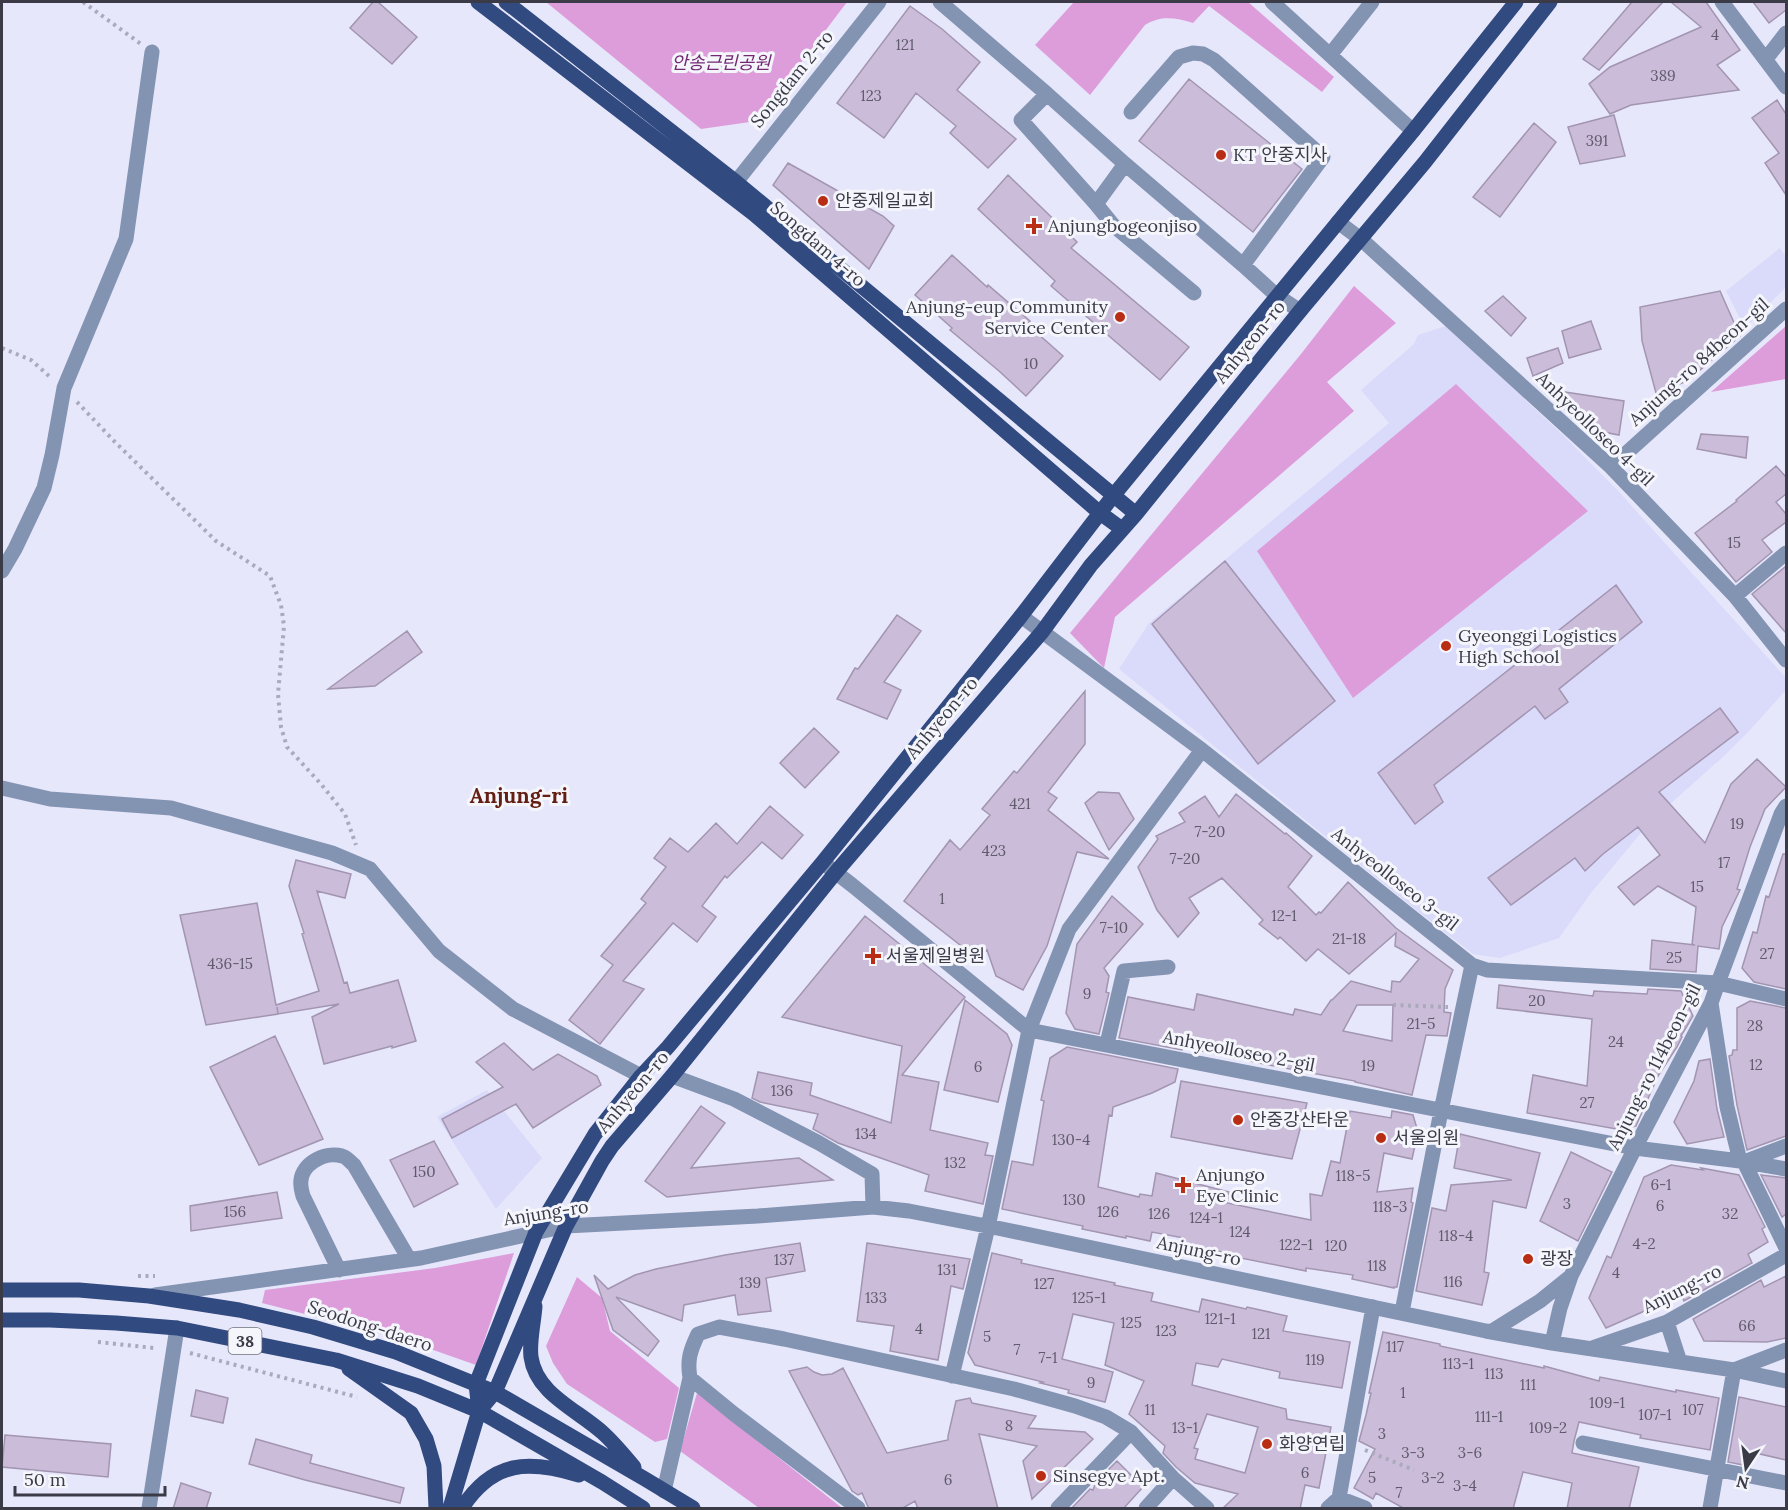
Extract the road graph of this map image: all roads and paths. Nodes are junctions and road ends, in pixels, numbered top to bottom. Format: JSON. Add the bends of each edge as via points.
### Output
{"nodes":[{"id":1,"x":83,"y":2,"type":"edge"},
{"id":2,"x":478,"y":2,"type":"edge"},
{"id":3,"x":506,"y":2,"type":"edge"},
{"id":4,"x":879,"y":2,"type":"edge"},
{"id":5,"x":940,"y":2,"type":"edge"},
{"id":6,"x":1272,"y":2,"type":"edge"},
{"id":7,"x":1372,"y":2,"type":"edge"},
{"id":8,"x":1516,"y":2,"type":"edge"},
{"id":9,"x":1550,"y":2,"type":"edge"},
{"id":10,"x":1722,"y":2,"type":"edge"},
{"id":11,"x":1786,"y":33,"type":"edge"},
{"id":12,"x":152,"y":52,"type":"joint"},
{"id":13,"x":1330,"y":56,"type":"junction"},
{"id":14,"x":1766,"y":59,"type":"junction"},
{"id":15,"x":1786,"y":87,"type":"edge"},
{"id":16,"x":1047,"y":94,"type":"junction"},
{"id":17,"x":1131,"y":112,"type":"dead end"},
{"id":18,"x":1413,"y":131,"type":"junction"},
{"id":19,"x":1125,"y":164,"type":"junction"},
{"id":20,"x":736,"y":182,"type":"junction"},
{"id":21,"x":1096,"y":204,"type":"junction"},
{"id":22,"x":754,"y":214,"type":"junction"},
{"id":23,"x":1338,"y":222,"type":"junction"},
{"id":24,"x":1362,"y":240,"type":"junction"},
{"id":25,"x":1243,"y":265,"type":"junction"},
{"id":26,"x":1194,"y":293,"type":"dead end"},
{"id":27,"x":1276,"y":295,"type":"junction"},
{"id":28,"x":1786,"y":309,"type":"edge"},
{"id":29,"x":1300,"y":311,"type":"junction"},
{"id":30,"x":2,"y":348,"type":"edge"},
{"id":31,"x":64,"y":388,"type":"junction"},
{"id":32,"x":1611,"y":467,"type":"junction"},
{"id":33,"x":1113,"y":496,"type":"junction"},
{"id":34,"x":1100,"y":513,"type":"junction"},
{"id":35,"x":1136,"y":514,"type":"junction"},
{"id":36,"x":1122,"y":529,"type":"junction"},
{"id":37,"x":1786,"y":553,"type":"edge"},
{"id":38,"x":2,"y":571,"type":"edge"},
{"id":39,"x":1735,"y":596,"type":"junction"},
{"id":40,"x":1022,"y":616,"type":"junction"},
{"id":41,"x":1042,"y":632,"type":"junction"},
{"id":42,"x":1786,"y":660,"type":"edge"},
{"id":43,"x":1202,"y":750,"type":"junction"},
{"id":44,"x":2,"y":788,"type":"edge"},
{"id":45,"x":1786,"y":806,"type":"edge"},
{"id":46,"x":822,"y":863,"type":"junction"},
{"id":47,"x":370,"y":869,"type":"junction"},
{"id":48,"x":836,"y":872,"type":"junction"},
{"id":49,"x":1472,"y":965,"type":"junction"},
{"id":50,"x":1168,"y":967,"type":"dead end"},
{"id":51,"x":1718,"y":983,"type":"junction"},
{"id":52,"x":1786,"y":999,"type":"edge"},
{"id":53,"x":1712,"y":1003,"type":"junction"},
{"id":54,"x":1393,"y":1005,"type":"dead end"},
{"id":55,"x":1463,"y":1008,"type":"junction"},
{"id":56,"x":1029,"y":1030,"type":"junction"},
{"id":57,"x":1107,"y":1044,"type":"junction"},
{"id":58,"x":641,"y":1076,"type":"junction"},
{"id":59,"x":672,"y":1076,"type":"junction"},
{"id":60,"x":1441,"y":1111,"type":"junction"},
{"id":61,"x":1786,"y":1146,"type":"edge"},
{"id":62,"x":1635,"y":1148,"type":"junction"},
{"id":63,"x":1742,"y":1161,"type":"junction"},
{"id":64,"x":1786,"y":1169,"type":"edge"},
{"id":65,"x":873,"y":1207,"type":"junction"},
{"id":66,"x":566,"y":1226,"type":"junction"},
{"id":67,"x":988,"y":1227,"type":"junction"},
{"id":68,"x":536,"y":1232,"type":"junction"},
{"id":69,"x":1786,"y":1248,"type":"edge"},
{"id":70,"x":1786,"y":1255,"type":"edge"},
{"id":71,"x":409,"y":1259,"type":"junction"},
{"id":72,"x":339,"y":1270,"type":"junction"},
{"id":73,"x":128,"y":1275,"type":"dead end"},
{"id":74,"x":1571,"y":1276,"type":"junction"},
{"id":75,"x":160,"y":1277,"type":"dead end"},
{"id":76,"x":2,"y":1290,"type":"edge"},
{"id":77,"x":537,"y":1291,"type":"junction"},
{"id":78,"x":149,"y":1296,"type":"junction"},
{"id":79,"x":1373,"y":1307,"type":"junction"},
{"id":80,"x":1402,"y":1312,"type":"junction"},
{"id":81,"x":2,"y":1320,"type":"edge"},
{"id":82,"x":1667,"y":1323,"type":"junction"},
{"id":83,"x":177,"y":1328,"type":"junction"},
{"id":84,"x":1492,"y":1331,"type":"junction"},
{"id":85,"x":1552,"y":1343,"type":"junction"},
{"id":86,"x":1590,"y":1349,"type":"junction"},
{"id":87,"x":1786,"y":1350,"type":"edge"},
{"id":88,"x":190,"y":1353,"type":"dead end"},
{"id":89,"x":336,"y":1360,"type":"junction"},
{"id":90,"x":1680,"y":1362,"type":"junction"},
{"id":91,"x":1734,"y":1370,"type":"junction"},
{"id":92,"x":952,"y":1376,"type":"junction"},
{"id":93,"x":690,"y":1378,"type":"junction"},
{"id":94,"x":1786,"y":1381,"type":"edge"},
{"id":95,"x":476,"y":1384,"type":"junction"},
{"id":96,"x":495,"y":1392,"type":"junction"},
{"id":97,"x":364,"y":1399,"type":"dead end"},
{"id":98,"x":479,"y":1411,"type":"junction"},
{"id":99,"x":1131,"y":1432,"type":"junction"},
{"id":100,"x":1583,"y":1443,"type":"dead end"},
{"id":101,"x":1350,"y":1444,"type":"junction"},
{"id":102,"x":1717,"y":1468,"type":"junction"},
{"id":103,"x":1414,"y":1470,"type":"dead end"},
{"id":104,"x":1173,"y":1478,"type":"junction"},
{"id":105,"x":645,"y":1479,"type":"junction"},
{"id":106,"x":602,"y":1482,"type":"junction"},
{"id":107,"x":1786,"y":1483,"type":"edge"},
{"id":108,"x":664,"y":1491,"type":"junction"},
{"id":109,"x":1334,"y":1503,"type":"edge"},
{"id":110,"x":149,"y":1509,"type":"edge"},
{"id":111,"x":436,"y":1509,"type":"edge"},
{"id":112,"x":450,"y":1509,"type":"edge"},
{"id":113,"x":462,"y":1509,"type":"edge"},
{"id":114,"x":643,"y":1509,"type":"edge"},
{"id":115,"x":693,"y":1509,"type":"edge"},
{"id":116,"x":858,"y":1509,"type":"edge"},
{"id":117,"x":1058,"y":1509,"type":"edge"},
{"id":118,"x":1146,"y":1509,"type":"edge"},
{"id":119,"x":1208,"y":1509,"type":"edge"},
{"id":120,"x":1365,"y":1509,"type":"edge"},
{"id":121,"x":1710,"y":1509,"type":"edge"}],
"edges":[{"from":1,"to":12,"type":"path"},
{"from":2,"to":22,"type":"main road","name":"Songdam 4-ro"},
{"from":3,"to":20,"type":"main road","name":"Songdam 4-ro"},
{"from":4,"to":20,"type":"street","name":"Songdam 2-ro"},
{"from":5,"to":16,"type":"street"},
{"from":6,"to":13,"type":"street"},
{"from":7,"to":13,"type":"street"},
{"from":8,"to":18,"type":"main road","name":"Anhyeon-ro"},
{"from":9,"to":24,"type":"main road","name":"Anhyeon-ro"},
{"from":10,"to":14,"type":"street"},
{"from":11,"to":14,"type":"street"},
{"from":12,"to":31,"type":"street","via":[[126,239]]},
{"from":13,"to":18,"type":"street"},
{"from":14,"to":15,"type":"street"},
{"from":16,"to":19,"type":"street"},
{"from":16,"to":21,"type":"street","via":[[1021,120]]},
{"from":17,"to":25,"type":"street","via":[[1179,57],[1203,54],[1323,157]]},
{"from":18,"to":23,"type":"main road","name":"Anhyeon-ro"},
{"from":19,"to":21,"type":"street"},
{"from":19,"to":25,"type":"street"},
{"from":20,"to":22,"type":"street"},
{"from":20,"to":33,"type":"main road","name":"Songdam 4-ro"},
{"from":21,"to":26,"type":"street","via":[[1113,225]]},
{"from":22,"to":34,"type":"main road","name":"Songdam 4-ro"},
{"from":23,"to":24,"type":"street","name":"Anhyeolloseo 4-gil"},
{"from":23,"to":27,"type":"main road","name":"Anhyeon-ro"},
{"from":24,"to":29,"type":"main road","name":"Anhyeon-ro"},
{"from":24,"to":32,"type":"street","name":"Anhyeolloseo 4-gil"},
{"from":25,"to":27,"type":"street"},
{"from":27,"to":29,"type":"street"},
{"from":27,"to":33,"type":"main road","name":"Anhyeon-ro"},
{"from":28,"to":32,"type":"street","name":"Anjung-ro 84beon-gil"},
{"from":29,"to":35,"type":"main road","name":"Anhyeon-ro"},
{"from":30,"to":31,"type":"path","via":[[31,360]]},
{"from":31,"to":38,"type":"street","via":[[44,488]]},
{"from":31,"to":47,"type":"path","via":[[216,541],[270,576],[284,626],[278,694],[287,747],[345,814],[353,839]]},
{"from":32,"to":39,"type":"street","name":"Anhyeolloseo 4-gil"},
{"from":33,"to":34,"type":"main road","name":"Anhyeon-ro"},
{"from":33,"to":35,"type":"main road","name":"Songdam 4-ro"},
{"from":34,"to":36,"type":"main road","name":"Songdam 4-ro"},
{"from":34,"to":40,"type":"main road","name":"Anhyeon-ro"},
{"from":35,"to":36,"type":"main road","name":"Anhyeon-ro"},
{"from":36,"to":41,"type":"main road","name":"Anhyeon-ro"},
{"from":37,"to":39,"type":"street"},
{"from":39,"to":42,"type":"street","name":"Anhyeolloseo 4-gil"},
{"from":40,"to":41,"type":"street","name":"Anhyeolloseo 3-gil"},
{"from":40,"to":46,"type":"main road","name":"Anhyeon-ro"},
{"from":41,"to":43,"type":"street","name":"Anhyeolloseo 3-gil"},
{"from":41,"to":48,"type":"main road","name":"Anhyeon-ro"},
{"from":43,"to":49,"type":"street","name":"Anhyeolloseo 3-gil"},
{"from":43,"to":56,"type":"street","via":[[1068,929]]},
{"from":44,"to":47,"type":"street","via":[[50,799],[171,808],[332,853]]},
{"from":45,"to":51,"type":"street","name":"Anjung-ro 114beon-gil"},
{"from":46,"to":48,"type":"street","name":"Anhyeolloseo 2-gil"},
{"from":46,"to":58,"type":"main road","name":"Anhyeon-ro"},
{"from":47,"to":58,"type":"street","via":[[439,951],[513,1009]]},
{"from":48,"to":56,"type":"street","name":"Anhyeolloseo 2-gil"},
{"from":48,"to":59,"type":"main road","name":"Anhyeon-ro"},
{"from":49,"to":51,"type":"street","name":"Anhyeolloseo 3-gil","via":[[1487,970]]},
{"from":49,"to":55,"type":"street"},
{"from":50,"to":57,"type":"street","via":[[1124,971]]},
{"from":51,"to":52,"type":"street","name":"Anhyeolloseo 3-gil"},
{"from":51,"to":53,"type":"street","name":"Anjung-ro 114beon-gil"},
{"from":53,"to":62,"type":"street","name":"Anjung-ro 114beon-gil"},
{"from":53,"to":63,"type":"street","via":[[1727,1107]]},
{"from":54,"to":55,"type":"path"},
{"from":55,"to":60,"type":"street"},
{"from":56,"to":57,"type":"street","name":"Anhyeolloseo 2-gil"},
{"from":56,"to":67,"type":"street"},
{"from":57,"to":60,"type":"street","name":"Anhyeolloseo 2-gil"},
{"from":58,"to":68,"type":"main road","name":"Anhyeon-ro","via":[[595,1134]]},
{"from":59,"to":65,"type":"street","via":[[734,1099],[872,1174]]},
{"from":59,"to":66,"type":"main road","name":"Anhyeon-ro","via":[[612,1146]]},
{"from":60,"to":62,"type":"street","name":"Anhyeolloseo 2-gil"},
{"from":60,"to":80,"type":"street"},
{"from":61,"to":63,"type":"street"},
{"from":62,"to":63,"type":"street","name":"Anhyeolloseo 2-gil"},
{"from":62,"to":74,"type":"street","name":"Anjung-ro 114beon-gil"},
{"from":63,"to":64,"type":"street","name":"Anhyeolloseo 2-gil"},
{"from":63,"to":69,"type":"street"},
{"from":65,"to":66,"type":"street","name":"Anjung-ro"},
{"from":65,"to":67,"type":"street","name":"Anjung-ro"},
{"from":66,"to":68,"type":"street","name":"Anjung-ro"},
{"from":66,"to":77,"type":"main road","name":"Anhyeon-ro"},
{"from":67,"to":79,"type":"street","name":"Anjung-ro"},
{"from":67,"to":92,"type":"street"},
{"from":68,"to":71,"type":"street","name":"Anjung-ro"},
{"from":68,"to":95,"type":"main road","name":"Anhyeon-ro"},
{"from":70,"to":82,"type":"street","name":"Anjung-ro"},
{"from":71,"to":72,"type":"street","name":"Anjung-ro"},
{"from":71,"to":72,"type":"street","via":[[354,1165],[345,1156],[331,1155],[309,1165],[300,1185]]},
{"from":72,"to":78,"type":"street","name":"Anjung-ro"},
{"from":73,"to":75,"type":"path"},
{"from":74,"to":84,"type":"street"},
{"from":74,"to":85,"type":"street","name":"Anjung-ro 114beon-gil"},
{"from":76,"to":78,"type":"main road","name":"Seodong-daero","number":"38","via":[[80,1290]]},
{"from":77,"to":96,"type":"main road","name":"Anhyeon-ro"},
{"from":77,"to":105,"type":"main road","via":[[531,1359],[537,1373],[544,1385],[602,1432]]},
{"from":78,"to":95,"type":"main road","name":"Seodong-daero","number":"38","via":[[313,1327],[396,1352]]},
{"from":79,"to":80,"type":"street","name":"Anjung-ro"},
{"from":79,"to":101,"type":"street"},
{"from":80,"to":84,"type":"street","name":"Anjung-ro"},
{"from":81,"to":83,"type":"main road","number":"38"},
{"from":82,"to":86,"type":"street","name":"Anjung-ro"},
{"from":82,"to":90,"type":"street"},
{"from":83,"to":89,"type":"main road","number":"38"},
{"from":83,"to":110,"type":"street"},
{"from":84,"to":85,"type":"street","name":"Anjung-ro"},
{"from":85,"to":86,"type":"street","name":"Anjung-ro"},
{"from":86,"to":90,"type":"street","name":"Anjung-ro"},
{"from":87,"to":91,"type":"street"},
{"from":88,"to":97,"type":"path"},
{"from":89,"to":98,"type":"main road","number":"38","via":[[418,1386]]},
{"from":89,"to":111,"type":"main road","via":[[411,1413],[426,1439],[434,1466]]},
{"from":90,"to":91,"type":"street","name":"Anjung-ro"},
{"from":91,"to":94,"type":"street","name":"Anjung-ro"},
{"from":91,"to":102,"type":"street"},
{"from":92,"to":93,"type":"street","via":[[719,1327],[698,1334],[688,1363]]},
{"from":92,"to":99,"type":"street","via":[[1075,1406],[1106,1417]]},
{"from":93,"to":108,"type":"street"},
{"from":93,"to":116,"type":"street"},
{"from":95,"to":96,"type":"main road","name":"Seodong-daero","number":"38"},
{"from":95,"to":98,"type":"main road"},
{"from":96,"to":98,"type":"main road","name":"Anhyeon-ro"},
{"from":96,"to":105,"type":"main road","name":"Seodong-daero","number":"38"},
{"from":98,"to":106,"type":"main road","number":"38"},
{"from":98,"to":112,"type":"main road","name":"Anhyeon-ro"},
{"from":99,"to":104,"type":"street"},
{"from":99,"to":117,"type":"street"},
{"from":100,"to":102,"type":"street"},
{"from":101,"to":103,"type":"path"},
{"from":101,"to":109,"type":"street"},
{"from":102,"to":107,"type":"street"},
{"from":102,"to":121,"type":"street"},
{"from":104,"to":118,"type":"street"},
{"from":104,"to":119,"type":"street"},
{"from":105,"to":108,"type":"main road","name":"Seodong-daero","number":"38"},
{"from":106,"to":113,"type":"main road","via":[[543,1467],[510,1468],[493,1475]]},
{"from":106,"to":114,"type":"main road","number":"38"},
{"from":108,"to":115,"type":"main road","name":"Seodong-daero","number":"38"},
{"from":109,"to":120,"type":"street"}]}
